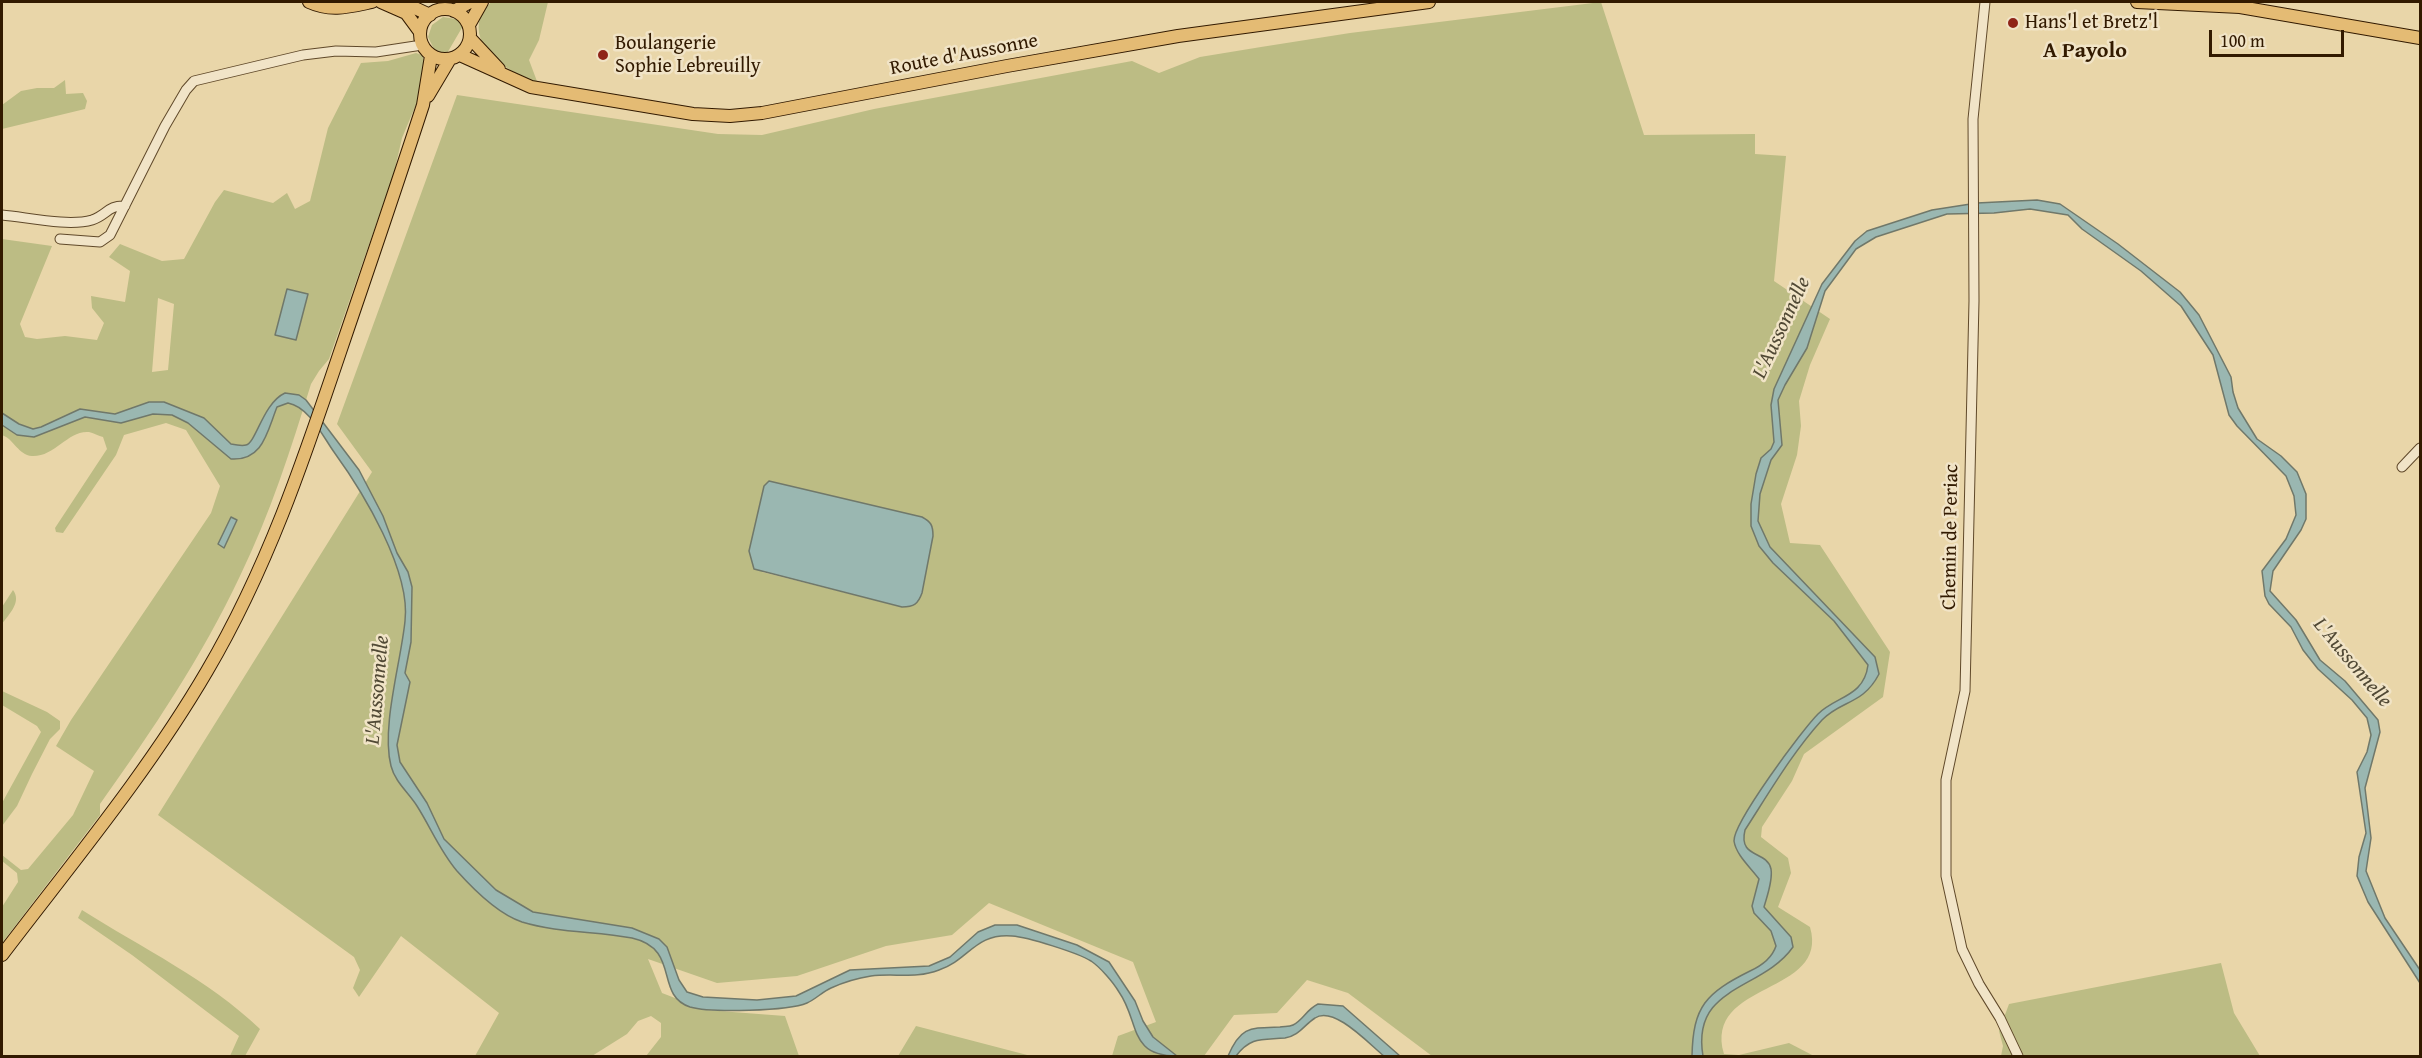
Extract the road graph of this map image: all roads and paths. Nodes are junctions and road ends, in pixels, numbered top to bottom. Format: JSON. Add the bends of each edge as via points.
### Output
{"nodes":[{"id":1,"x":309,"y":2,"type":"edge"},
{"id":2,"x":372,"y":2,"type":"edge"},
{"id":3,"x":381,"y":2,"type":"edge"},
{"id":4,"x":402,"y":2,"type":"edge"},
{"id":5,"x":470,"y":2,"type":"edge"},
{"id":6,"x":482,"y":2,"type":"edge"},
{"id":7,"x":1429,"y":2,"type":"edge"},
{"id":8,"x":1985,"y":2,"type":"edge"},
{"id":9,"x":2137,"y":2,"type":"edge"},
{"id":10,"x":454,"y":11,"type":"junction"},
{"id":11,"x":430,"y":15,"type":"junction"},
{"id":12,"x":420,"y":32,"type":"junction"},
{"id":13,"x":469,"y":32,"type":"junction"},
{"id":14,"x":2421,"y":38,"type":"edge"},
{"id":15,"x":422,"y":45,"type":"junction"},
{"id":16,"x":431,"y":56,"type":"junction"},
{"id":17,"x":455,"y":57,"type":"junction"},
{"id":18,"x":509,"y":78,"type":"junction"},
{"id":19,"x":423,"y":105,"type":"junction"},
{"id":20,"x":125,"y":206,"type":"junction"},
{"id":21,"x":2,"y":214,"type":"edge"},
{"id":22,"x":60,"y":239,"type":"dead end"},
{"id":23,"x":2421,"y":448,"type":"edge"},
{"id":24,"x":2402,"y":467,"type":"dead end"},
{"id":25,"x":2,"y":955,"type":"edge"},
{"id":26,"x":2018,"y":1056,"type":"edge"}],
"edges":[{"from":1,"to":2,"type":"main road","via":[[333,9]]},
{"from":3,"to":12,"type":"main road","via":[[406,13]]},
{"from":4,"to":11,"type":"main road"},
{"from":5,"to":10,"type":"main road"},
{"from":6,"to":13,"type":"main road"},
{"from":7,"to":18,"type":"main road","name":"Route d'Aussonne","via":[[1178,36],[730,116],[573,95],[531,87]]},
{"from":8,"to":26,"type":"street","name":"Chemin de Periac","via":[[1973,119],[1975,219],[1965,691],[1946,780],[1946,876],[1962,949]]},
{"from":9,"to":14,"type":"main road","via":[[2240,7]]},
{"from":10,"to":11,"type":"main road","via":[[437,10]]},
{"from":10,"to":13,"type":"main road","via":[[463,16]]},
{"from":11,"to":12,"type":"main road"},
{"from":12,"to":15,"type":"main road"},
{"from":13,"to":17,"type":"main road","via":[[468,44]]},
{"from":13,"to":18,"type":"main road","name":"Route d'Aussonne"},
{"from":15,"to":16,"type":"main road"},
{"from":15,"to":20,"type":"street","via":[[376,52],[309,54],[194,81],[165,126]]},
{"from":16,"to":17,"type":"main road","via":[[443,60]]},
{"from":16,"to":19,"type":"main road"},
{"from":17,"to":18,"type":"main road","name":"Route d'Aussonne"},
{"from":17,"to":19,"type":"main road"},
{"from":19,"to":25,"type":"main road","via":[[312,439],[268,554],[207,670],[123,796]]},
{"from":20,"to":21,"type":"street","via":[[113,205],[91,220]]},
{"from":20,"to":22,"type":"street","via":[[110,235],[100,242]]},
{"from":23,"to":24,"type":"street"}]}
